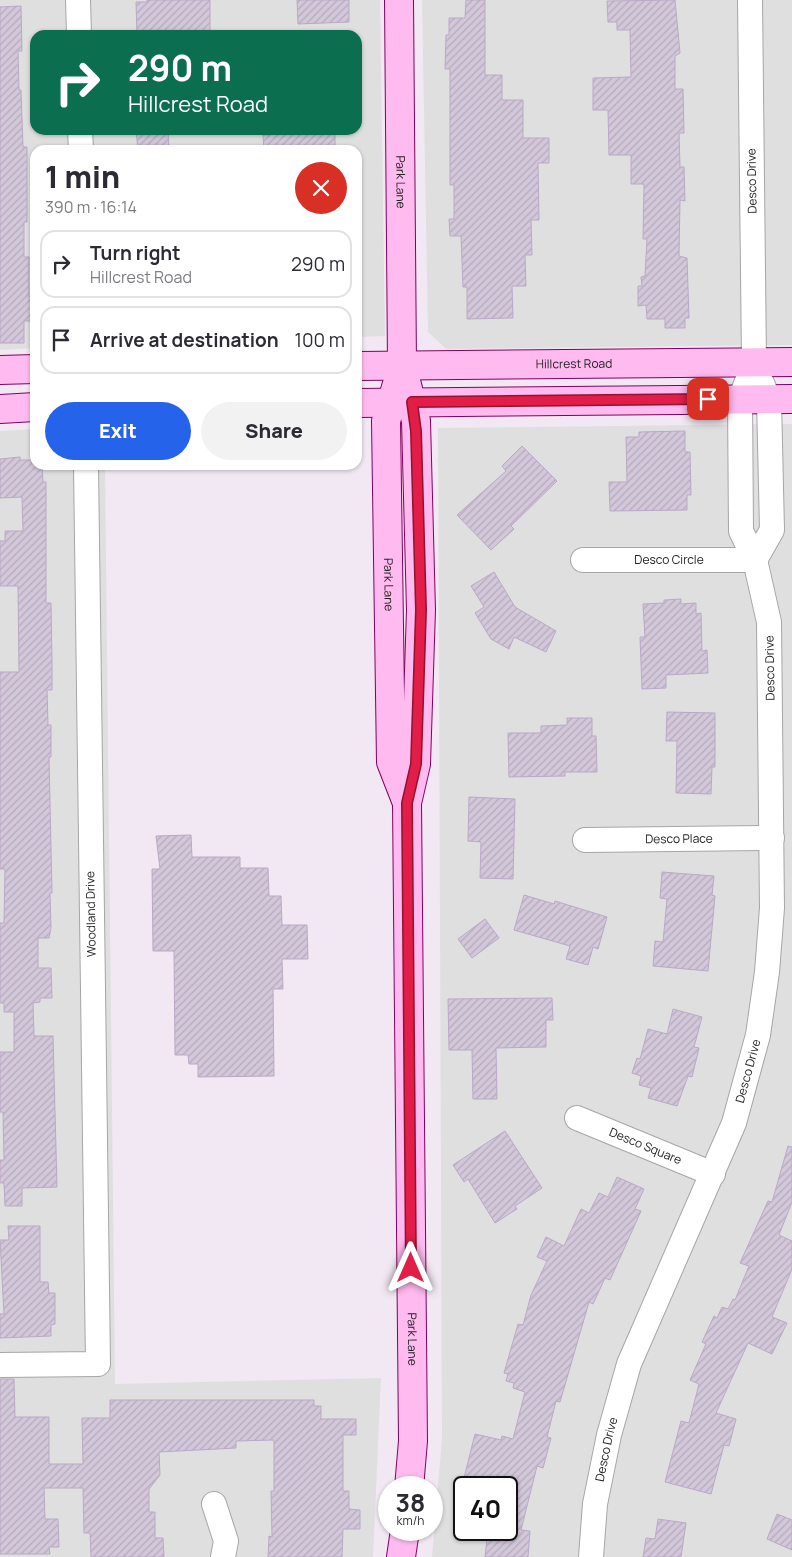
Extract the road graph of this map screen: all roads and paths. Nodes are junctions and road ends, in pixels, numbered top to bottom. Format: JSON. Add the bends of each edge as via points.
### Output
{"nodes":[{"id":1,"x":78,"y":0,"type":"edge"},
{"id":2,"x":399,"y":0,"type":"edge"},
{"id":3,"x":750,"y":0,"type":"edge"},
{"id":4,"x":79,"y":30,"type":"edge"},
{"id":5,"x":792,"y":362,"type":"edge"},
{"id":6,"x":754,"y":363,"type":"junction"},
{"id":7,"x":402,"y":365,"type":"junction"},
{"id":8,"x":362,"y":366,"type":"edge"},
{"id":9,"x":30,"y":369,"type":"edge"},
{"id":10,"x":0,"y":370,"type":"edge"},
{"id":11,"x":740,"y":399,"type":"junction"},
{"id":12,"x":780,"y":399,"type":"edge"},
{"id":13,"x":362,"y":403,"type":"edge"},
{"id":14,"x":402,"y":403,"type":"junction"},
{"id":15,"x":30,"y":407,"type":"edge"},
{"id":16,"x":0,"y":409,"type":"edge"},
{"id":17,"x":86,"y":470,"type":"edge"},
{"id":18,"x":583,"y":560,"type":"dead end"},
{"id":19,"x":755,"y":560,"type":"junction"},
{"id":20,"x":772,"y":838,"type":"junction"},
{"id":21,"x":585,"y":840,"type":"dead end"},
{"id":22,"x":577,"y":1118,"type":"dead end"},
{"id":23,"x":713,"y":1174,"type":"junction"},
{"id":24,"x":0,"y":1365,"type":"edge"},
{"id":25,"x":410,"y":1476,"type":"edge"},
{"id":26,"x":214,"y":1504,"type":"dead end"},
{"id":27,"x":403,"y":1541,"type":"edge"},
{"id":28,"x":223,"y":1557,"type":"edge"},
{"id":29,"x":401,"y":1557,"type":"edge"},
{"id":30,"x":591,"y":1557,"type":"edge"}],
"edges":[{"from":1,"to":4,"type":"street"},
{"from":2,"to":7,"type":"street","name":"Park Lane"},
{"from":3,"to":6,"type":"street","name":"Desco Drive"},
{"from":5,"to":6,"type":"street","name":"Hillcrest Road"},
{"from":6,"to":7,"type":"street","name":"Hillcrest Road"},
{"from":6,"to":11,"type":"street","name":"Desco Drive"},
{"from":6,"to":12,"type":"street","name":"Desco Drive"},
{"from":7,"to":8,"type":"street","name":"Hillcrest Road"},
{"from":7,"to":14,"type":"street","name":"Park Lane"},
{"from":9,"to":10,"type":"street"},
{"from":11,"to":12,"type":"street"},
{"from":11,"to":14,"type":"street"},
{"from":11,"to":19,"type":"street","name":"Desco Drive","via":[[742,531]]},
{"from":12,"to":19,"type":"street","name":"Desco Drive","via":[[772,530]]},
{"from":13,"to":14,"type":"street"},
{"from":14,"to":25,"type":"street","name":"Park Lane","via":[[416,431],[421,610],[416,764],[407,803],[413,1441]]},
{"from":15,"to":16,"type":"street"},
{"from":17,"to":24,"type":"street","name":"Woodland Drive","via":[[98,1364]]},
{"from":18,"to":19,"type":"street","name":"Desco Circle"},
{"from":19,"to":20,"type":"street","name":"Desco Drive","via":[[770,622]]},
{"from":20,"to":21,"type":"street","name":"Desco Place"},
{"from":20,"to":23,"type":"street","name":"Desco Drive","via":[[772,908],[758,1034],[734,1123]]},
{"from":22,"to":23,"type":"street","name":"Desco Square"},
{"from":23,"to":30,"type":"street","name":"Desco Drive","via":[[629,1364],[609,1435],[595,1504]]},
{"from":26,"to":28,"type":"street","via":[[226,1541]]},
{"from":27,"to":29,"type":"street"}]}
